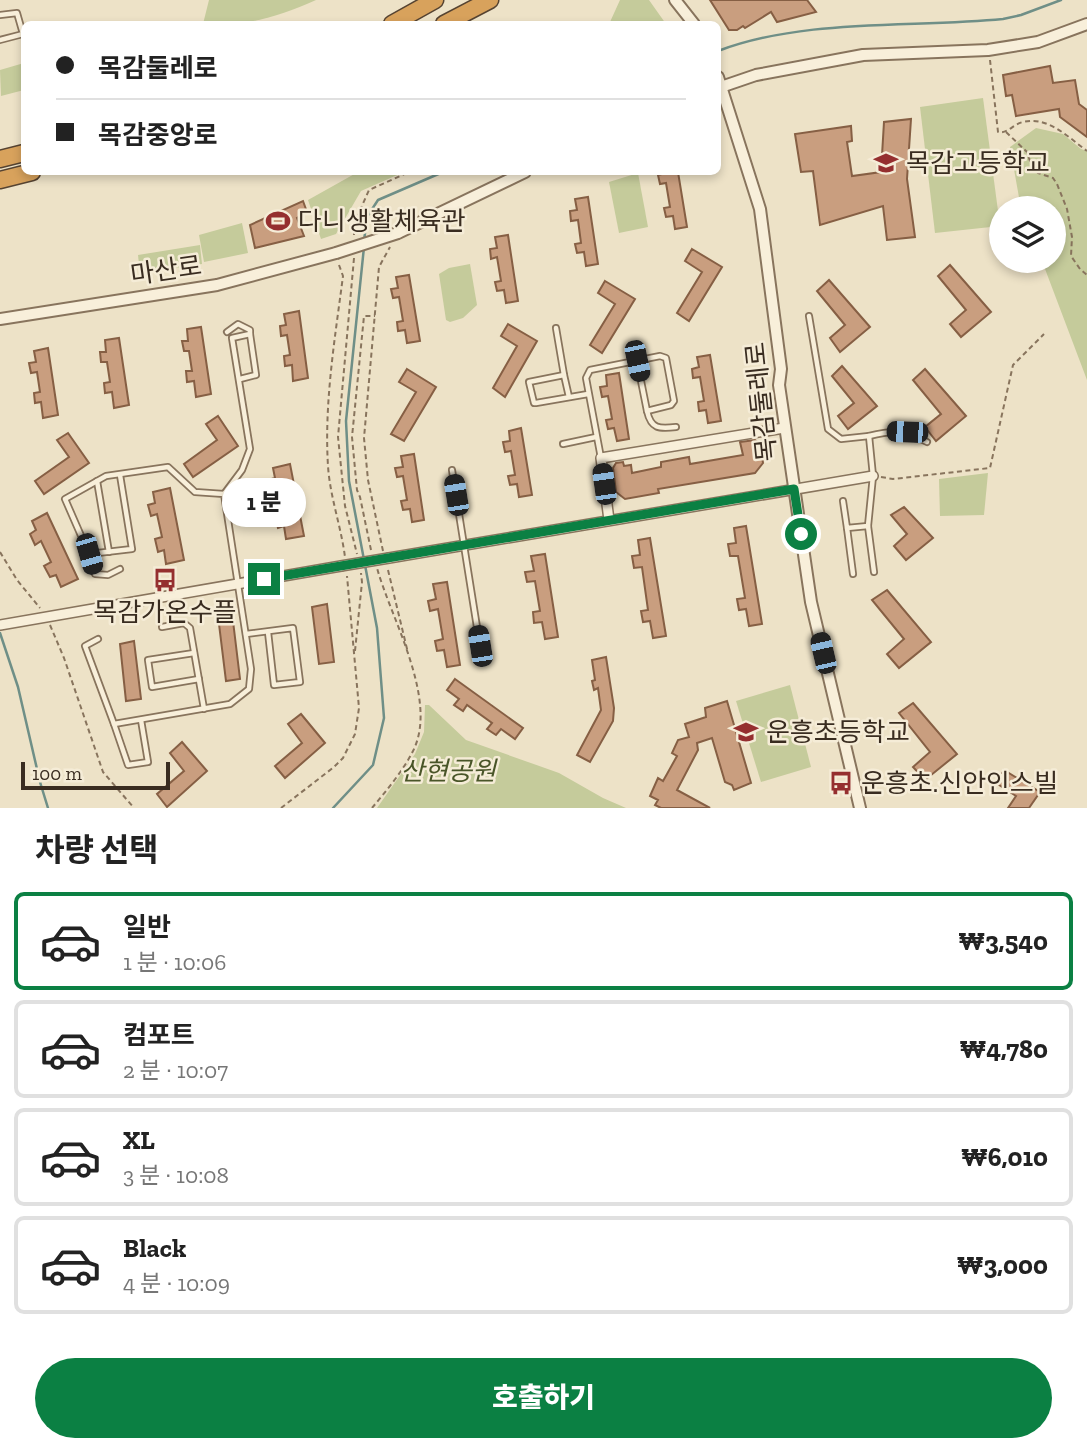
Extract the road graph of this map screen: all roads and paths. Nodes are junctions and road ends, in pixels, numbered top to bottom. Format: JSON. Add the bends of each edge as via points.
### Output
{"nodes":[{"id":1,"x":435,"y":0,"type":"edge"},
{"id":2,"x":490,"y":0,"type":"edge"},
{"id":3,"x":675,"y":0,"type":"edge"},
{"id":4,"x":0,"y":15,"type":"edge"},
{"id":5,"x":397,"y":21,"type":"edge"},
{"id":6,"x":450,"y":21,"type":"edge"},
{"id":7,"x":692,"y":21,"type":"edge"},
{"id":8,"x":1087,"y":24,"type":"edge"},
{"id":9,"x":21,"y":25,"type":"edge"},
{"id":10,"x":21,"y":35,"type":"edge"},
{"id":11,"x":0,"y":40,"type":"edge"},
{"id":12,"x":988,"y":50,"type":"junction"},
{"id":13,"x":721,"y":84,"type":"edge"},
{"id":14,"x":721,"y":90,"type":"edge"},
{"id":15,"x":1006,"y":132,"type":"junction"},
{"id":16,"x":1087,"y":151,"type":"edge"},
{"id":17,"x":21,"y":154,"type":"edge"},
{"id":18,"x":0,"y":159,"type":"edge"},
{"id":19,"x":21,"y":175,"type":"edge"},
{"id":20,"x":402,"y":175,"type":"edge"},
{"id":21,"x":519,"y":175,"type":"edge"},
{"id":22,"x":0,"y":180,"type":"edge"},
{"id":23,"x":398,"y":233,"type":"junction"},
{"id":24,"x":354,"y":235,"type":"dead end"},
{"id":25,"x":335,"y":253,"type":"junction"},
{"id":26,"x":354,"y":258,"type":"dead end"},
{"id":27,"x":1087,"y":275,"type":"edge"},
{"id":28,"x":364,"y":316,"type":"dead end"},
{"id":29,"x":375,"y":316,"type":"junction"},
{"id":30,"x":809,"y":316,"type":"dead end"},
{"id":31,"x":0,"y":319,"type":"edge"},
{"id":32,"x":556,"y":328,"type":"dead end"},
{"id":33,"x":227,"y":332,"type":"dead end"},
{"id":34,"x":250,"y":334,"type":"junction"},
{"id":35,"x":1044,"y":334,"type":"dead end"},
{"id":36,"x":637,"y":361,"type":"junction"},
{"id":37,"x":564,"y":374,"type":"junction"},
{"id":38,"x":239,"y":379,"type":"junction"},
{"id":39,"x":588,"y":394,"type":"junction"},
{"id":40,"x":569,"y":397,"type":"junction"},
{"id":41,"x":647,"y":411,"type":"junction"},
{"id":42,"x":676,"y":427,"type":"dead end"},
{"id":43,"x":784,"y":428,"type":"junction"},
{"id":44,"x":869,"y":436,"type":"junction"},
{"id":45,"x":596,"y":438,"type":"junction"},
{"id":46,"x":927,"y":442,"type":"dead end"},
{"id":47,"x":563,"y":444,"type":"dead end"},
{"id":48,"x":601,"y":458,"type":"junction"},
{"id":49,"x":452,"y":470,"type":"dead end"},
{"id":50,"x":120,"y":474,"type":"junction"},
{"id":51,"x":873,"y":476,"type":"junction"},
{"id":52,"x":97,"y":481,"type":"junction"},
{"id":53,"x":794,"y":489,"type":"junction"},
{"id":54,"x":224,"y":494,"type":"junction"},
{"id":55,"x":843,"y":501,"type":"dead end"},
{"id":56,"x":609,"y":520,"type":"junction"},
{"id":57,"x":868,"y":526,"type":"junction"},
{"id":58,"x":847,"y":528,"type":"junction"},
{"id":59,"x":464,"y":544,"type":"junction"},
{"id":60,"x":109,"y":551,"type":"junction"},
{"id":61,"x":0,"y":552,"type":"edge"},
{"id":62,"x":89,"y":554,"type":"junction"},
{"id":63,"x":358,"y":557,"type":"dead end"},
{"id":64,"x":387,"y":561,"type":"junction"},
{"id":65,"x":345,"y":566,"type":"junction"},
{"id":66,"x":120,"y":569,"type":"dead end"},
{"id":67,"x":360,"y":570,"type":"dead end"},
{"id":68,"x":874,"y":572,"type":"dead end"},
{"id":69,"x":853,"y":574,"type":"dead end"},
{"id":70,"x":238,"y":584,"type":"junction"},
{"id":71,"x":47,"y":617,"type":"junction"},
{"id":72,"x":0,"y":625,"type":"edge"},
{"id":73,"x":162,"y":627,"type":"dead end"},
{"id":74,"x":268,"y":632,"type":"junction"},
{"id":75,"x":246,"y":635,"type":"junction"},
{"id":76,"x":98,"y":639,"type":"dead end"},
{"id":77,"x":480,"y":646,"type":"dead end"},
{"id":78,"x":355,"y":652,"type":"junction"},
{"id":79,"x":194,"y":653,"type":"junction"},
{"id":80,"x":198,"y":679,"type":"junction"},
{"id":81,"x":415,"y":681,"type":"dead end"},
{"id":82,"x":204,"y":709,"type":"junction"},
{"id":83,"x":141,"y":720,"type":"junction"},
{"id":84,"x":114,"y":724,"type":"junction"},
{"id":85,"x":134,"y":808,"type":"edge"},
{"id":86,"x":281,"y":808,"type":"edge"},
{"id":87,"x":860,"y":808,"type":"edge"}],
"edges":[{"from":1,"to":5,"type":"highway"},
{"from":2,"to":6,"type":"highway"},
{"from":3,"to":7,"type":"street"},
{"from":4,"to":9,"type":"lane","via":[[17,13]]},
{"from":8,"to":12,"type":"street","via":[[1038,42]]},
{"from":10,"to":11,"type":"lane"},
{"from":12,"to":13,"type":"street","via":[[863,55]]},
{"from":12,"to":15,"type":"path","via":[[998,132]]},
{"from":14,"to":43,"type":"street","name":"목감둘레로","via":[[760,209]]},
{"from":15,"to":16,"type":"path","via":[[1023,122],[1045,124],[1057,127]]},
{"from":15,"to":27,"type":"path","via":[[1027,152],[1032,167],[1057,184],[1067,209],[1071,256]]},
{"from":17,"to":18,"type":"highway"},
{"from":19,"to":22,"type":"highway"},
{"from":20,"to":24,"type":"path","via":[[369,190]]},
{"from":21,"to":23,"type":"street"},
{"from":23,"to":25,"type":"street","name":"마산로","bridge":true},
{"from":23,"to":29,"type":"path","via":[[379,267]]},
{"from":25,"to":31,"type":"street","name":"마산로","via":[[217,285]]},
{"from":25,"to":65,"type":"path","via":[[343,276],[329,394],[328,466]]},
{"from":26,"to":63,"type":"path","via":[[338,437],[345,506]]},
{"from":28,"to":29,"type":"path"},
{"from":29,"to":64,"type":"path","via":[[364,438],[368,480]]},
{"from":30,"to":44,"type":"lane","via":[[828,429],[841,439]]},
{"from":32,"to":37,"type":"lane"},
{"from":33,"to":34,"type":"lane","via":[[238,324]]},
{"from":34,"to":38,"type":"lane","via":[[256,375]]},
{"from":34,"to":38,"type":"lane","via":[[232,338]]},
{"from":35,"to":51,"type":"path","via":[[1013,365],[990,468],[893,479]]},
{"from":36,"to":39,"type":"lane","via":[[590,370]]},
{"from":36,"to":41,"type":"lane"},
{"from":36,"to":41,"type":"lane","via":[[666,358],[674,401]]},
{"from":37,"to":40,"type":"lane"},
{"from":37,"to":40,"type":"lane","via":[[529,382],[532,401]]},
{"from":38,"to":54,"type":"lane","via":[[250,449],[242,470]]},
{"from":39,"to":40,"type":"lane"},
{"from":39,"to":45,"type":"lane"},
{"from":41,"to":42,"type":"lane","via":[[654,427]]},
{"from":43,"to":48,"type":"street"},
{"from":43,"to":53,"type":"street","name":"목감둘레로"},
{"from":44,"to":46,"type":"lane","via":[[907,432]]},
{"from":44,"to":51,"type":"lane"},
{"from":45,"to":47,"type":"lane"},
{"from":45,"to":48,"type":"lane"},
{"from":48,"to":56,"type":"street"},
{"from":49,"to":59,"type":"lane"},
{"from":50,"to":52,"type":"lane"},
{"from":50,"to":54,"type":"lane","via":[[168,467],[195,492]]},
{"from":50,"to":60,"type":"lane","via":[[132,549]]},
{"from":51,"to":53,"type":"street"},
{"from":51,"to":57,"type":"lane"},
{"from":52,"to":60,"type":"lane"},
{"from":52,"to":62,"type":"lane","via":[[65,499]]},
{"from":53,"to":56,"type":"street"},
{"from":53,"to":87,"type":"street","name":"목감둘레로","via":[[811,602]]},
{"from":54,"to":70,"type":"lane"},
{"from":55,"to":58,"type":"lane"},
{"from":56,"to":59,"type":"street"},
{"from":57,"to":58,"type":"lane"},
{"from":57,"to":68,"type":"lane"},
{"from":58,"to":69,"type":"lane"},
{"from":59,"to":64,"type":"street"},
{"from":59,"to":77,"type":"lane"},
{"from":60,"to":62,"type":"lane"},
{"from":61,"to":71,"type":"path"},
{"from":62,"to":66,"type":"lane","via":[[94,574],[108,575]]},
{"from":64,"to":65,"type":"street","bridge":true},
{"from":64,"to":81,"type":"path"},
{"from":65,"to":70,"type":"street"},
{"from":65,"to":78,"type":"path"},
{"from":67,"to":78,"type":"path"},
{"from":70,"to":71,"type":"street"},
{"from":70,"to":75,"type":"lane"},
{"from":71,"to":72,"type":"street"},
{"from":71,"to":85,"type":"path","via":[[103,772]]},
{"from":73,"to":79,"type":"lane","via":[[184,623],[190,628]]},
{"from":74,"to":74,"type":"lane","via":[[293,628],[300,682],[274,685]]},
{"from":74,"to":75,"type":"lane"},
{"from":75,"to":82,"type":"lane","via":[[249,689],[230,704]]},
{"from":76,"to":84,"type":"lane","via":[[85,646]]},
{"from":78,"to":86,"type":"path","via":[[358,721],[349,748],[334,767]]},
{"from":79,"to":80,"type":"lane"},
{"from":79,"to":80,"type":"lane","via":[[148,660],[152,687]]},
{"from":80,"to":82,"type":"lane"},
{"from":82,"to":83,"type":"lane"},
{"from":83,"to":84,"type":"lane"},
{"from":83,"to":84,"type":"lane","via":[[148,762],[138,764],[128,765]]}]}
